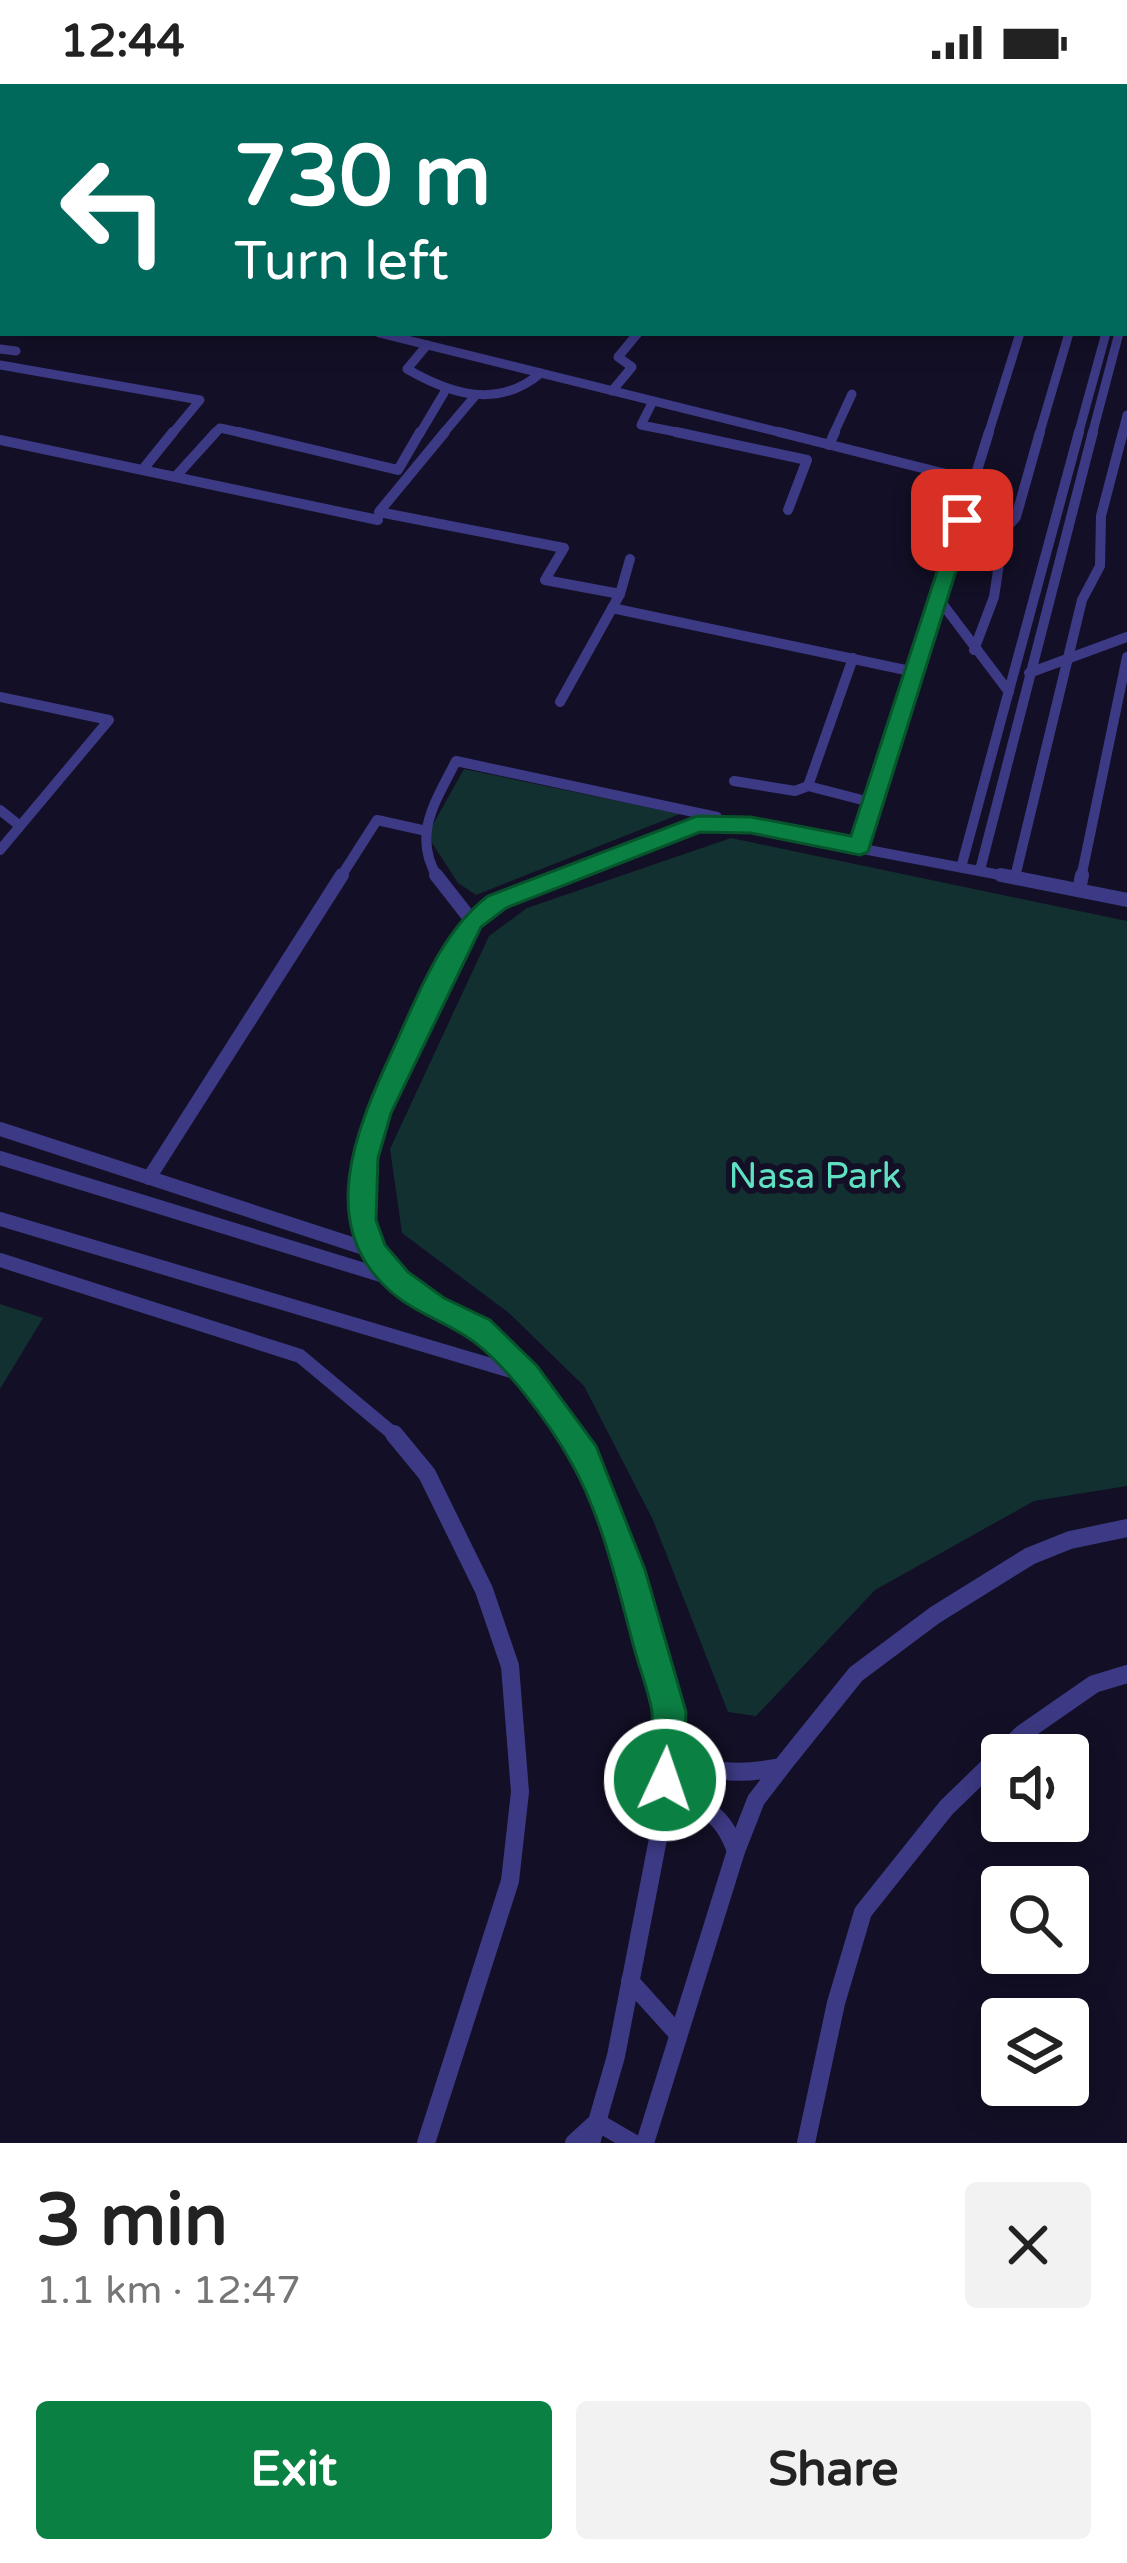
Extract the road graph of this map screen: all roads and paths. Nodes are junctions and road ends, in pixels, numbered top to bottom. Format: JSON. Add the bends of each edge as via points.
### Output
{"nodes":[{"id":1,"x":392,"y":336,"type":"edge"},
{"id":2,"x":636,"y":336,"type":"edge"},
{"id":3,"x":1019,"y":336,"type":"edge"},
{"id":4,"x":1068,"y":336,"type":"edge"},
{"id":5,"x":1105,"y":336,"type":"edge"},
{"id":6,"x":1119,"y":336,"type":"edge"},
{"id":7,"x":427,"y":345,"type":"junction"},
{"id":8,"x":0,"y":349,"type":"edge"},
{"id":9,"x":16,"y":351,"type":"dead end"},
{"id":10,"x":0,"y":365,"type":"edge"},
{"id":11,"x":541,"y":373,"type":"junction"},
{"id":12,"x":612,"y":391,"type":"junction"},
{"id":13,"x":444,"y":393,"type":"junction"},
{"id":14,"x":852,"y":394,"type":"dead end"},
{"id":15,"x":476,"y":397,"type":"junction"},
{"id":16,"x":653,"y":401,"type":"junction"},
{"id":17,"x":1127,"y":415,"type":"edge"},
{"id":18,"x":765,"y":429,"type":"junction"},
{"id":19,"x":0,"y":440,"type":"edge"},
{"id":20,"x":829,"y":445,"type":"junction"},
{"id":21,"x":756,"y":448,"type":"junction"},
{"id":22,"x":145,"y":468,"type":"junction"},
{"id":23,"x":177,"y":475,"type":"junction"},
{"id":24,"x":974,"y":481,"type":"junction"},
{"id":25,"x":788,"y":510,"type":"dead end"},
{"id":26,"x":379,"y":520,"type":"dead end"},
{"id":27,"x":630,"y":559,"type":"dead end"},
{"id":28,"x":620,"y":594,"type":"junction"},
{"id":29,"x":938,"y":598,"type":"junction"},
{"id":30,"x":612,"y":608,"type":"junction"},
{"id":31,"x":1127,"y":637,"type":"edge"},
{"id":32,"x":974,"y":650,"type":"junction"},
{"id":33,"x":1127,"y":657,"type":"edge"},
{"id":34,"x":853,"y":658,"type":"junction"},
{"id":35,"x":1069,"y":658,"type":"junction"},
{"id":36,"x":915,"y":672,"type":"junction"},
{"id":37,"x":1029,"y":673,"type":"junction"},
{"id":38,"x":1009,"y":692,"type":"junction"},
{"id":39,"x":0,"y":697,"type":"edge"},
{"id":40,"x":560,"y":703,"type":"dead end"},
{"id":41,"x":734,"y":781,"type":"dead end"},
{"id":42,"x":808,"y":786,"type":"junction"},
{"id":43,"x":874,"y":802,"type":"junction"},
{"id":44,"x":0,"y":810,"type":"edge"},
{"id":45,"x":751,"y":825,"type":"junction"},
{"id":46,"x":20,"y":826,"type":"junction"},
{"id":47,"x":422,"y":830,"type":"junction"},
{"id":48,"x":860,"y":846,"type":"junction"},
{"id":49,"x":0,"y":850,"type":"edge"},
{"id":50,"x":962,"y":865,"type":"junction"},
{"id":51,"x":980,"y":870,"type":"junction"},
{"id":52,"x":1016,"y":878,"type":"junction"},
{"id":53,"x":1079,"y":890,"type":"junction"},
{"id":54,"x":1127,"y":900,"type":"edge"},
{"id":55,"x":472,"y":921,"type":"junction"},
{"id":56,"x":0,"y":1129,"type":"edge"},
{"id":57,"x":5,"y":1163,"type":"edge"},
{"id":58,"x":149,"y":1178,"type":"junction"},
{"id":59,"x":0,"y":1219,"type":"edge"},
{"id":60,"x":373,"y":1251,"type":"junction"},
{"id":61,"x":0,"y":1260,"type":"edge"},
{"id":62,"x":398,"y":1280,"type":"junction"},
{"id":63,"x":526,"y":1376,"type":"junction"},
{"id":64,"x":1127,"y":1528,"type":"edge"},
{"id":65,"x":1127,"y":1674,"type":"edge"},
{"id":66,"x":667,"y":1748,"type":"junction"},
{"id":67,"x":782,"y":1766,"type":"junction"},
{"id":68,"x":663,"y":1813,"type":"junction"},
{"id":69,"x":736,"y":1851,"type":"junction"},
{"id":70,"x":630,"y":1982,"type":"junction"},
{"id":71,"x":677,"y":2032,"type":"junction"},
{"id":72,"x":594,"y":2132,"type":"edge"},
{"id":73,"x":426,"y":2143,"type":"edge"},
{"id":74,"x":574,"y":2143,"type":"edge"},
{"id":75,"x":633,"y":2143,"type":"edge"},
{"id":76,"x":645,"y":2143,"type":"edge"},
{"id":77,"x":806,"y":2143,"type":"edge"}],
"edges":[{"from":1,"to":7,"type":"street"},
{"from":2,"to":12,"type":"street","via":[[618,357],[632,367]]},
{"from":3,"to":24,"type":"street"},
{"from":4,"to":32,"type":"street"},
{"from":5,"to":38,"type":"street"},
{"from":6,"to":37,"type":"street"},
{"from":7,"to":11,"type":"street"},
{"from":7,"to":13,"type":"street","via":[[407,369]]},
{"from":8,"to":9,"type":"street"},
{"from":10,"to":22,"type":"street","via":[[200,400]]},
{"from":11,"to":12,"type":"street"},
{"from":11,"to":15,"type":"street","via":[[527,388]]},
{"from":12,"to":16,"type":"street"},
{"from":13,"to":15,"type":"street"},
{"from":13,"to":23,"type":"street","via":[[398,470],[220,428]]},
{"from":14,"to":20,"type":"street"},
{"from":15,"to":28,"type":"street","via":[[379,512],[564,548],[545,580]]},
{"from":16,"to":18,"type":"street"},
{"from":16,"to":21,"type":"street","via":[[641,425]]},
{"from":17,"to":35,"type":"street","via":[[1101,516],[1100,566],[1082,600]]},
{"from":18,"to":20,"type":"street"},
{"from":18,"to":21,"type":"street"},
{"from":19,"to":22,"type":"street"},
{"from":20,"to":24,"type":"street"},
{"from":21,"to":25,"type":"street","via":[[807,460]]},
{"from":22,"to":23,"type":"street"},
{"from":23,"to":26,"type":"street"},
{"from":24,"to":29,"type":"street"},
{"from":27,"to":28,"type":"street"},
{"from":28,"to":30,"type":"street"},
{"from":29,"to":32,"type":"street"},
{"from":29,"to":36,"type":"street"},
{"from":30,"to":34,"type":"street"},
{"from":30,"to":40,"type":"street"},
{"from":31,"to":35,"type":"street"},
{"from":32,"to":38,"type":"street"},
{"from":33,"to":53,"type":"street"},
{"from":34,"to":36,"type":"street"},
{"from":34,"to":42,"type":"street"},
{"from":35,"to":37,"type":"street"},
{"from":35,"to":52,"type":"street"},
{"from":36,"to":43,"type":"street"},
{"from":37,"to":51,"type":"street"},
{"from":38,"to":50,"type":"street"},
{"from":39,"to":46,"type":"street","via":[[109,720]]},
{"from":41,"to":42,"type":"street"},
{"from":42,"to":43,"type":"street"},
{"from":43,"to":48,"type":"street"},
{"from":44,"to":46,"type":"street"},
{"from":45,"to":47,"type":"street","via":[[456,761]]},
{"from":45,"to":48,"type":"street"},
{"from":45,"to":55,"type":"street","via":[[682,829],[530,887]]},
{"from":46,"to":49,"type":"street"},
{"from":47,"to":55,"type":"street","via":[[422,860]]},
{"from":47,"to":58,"type":"street","via":[[377,820]]},
{"from":48,"to":50,"type":"street"},
{"from":50,"to":51,"type":"street"},
{"from":51,"to":52,"type":"street"},
{"from":52,"to":53,"type":"street"},
{"from":53,"to":54,"type":"street"},
{"from":55,"to":60,"type":"street","via":[[377,1113],[359,1193]]},
{"from":56,"to":58,"type":"street"},
{"from":57,"to":62,"type":"street"},
{"from":58,"to":60,"type":"street"},
{"from":59,"to":63,"type":"street"},
{"from":60,"to":62,"type":"street"},
{"from":61,"to":73,"type":"street","via":[[300,1355],[397,1437],[451,1519],[509,1666],[520,1792],[510,1881]]},
{"from":62,"to":63,"type":"street","via":[[479,1329]]},
{"from":63,"to":66,"type":"street","via":[[585,1456],[629,1570],[669,1712]]},
{"from":64,"to":67,"type":"street","via":[[1030,1556],[935,1615],[856,1674]]},
{"from":65,"to":77,"type":"street","via":[[1094,1684],[1022,1734],[946,1808],[863,1912]]},
{"from":66,"to":67,"type":"street","via":[[729,1775]]},
{"from":66,"to":68,"type":"street"},
{"from":67,"to":69,"type":"street","via":[[756,1800]]},
{"from":68,"to":69,"type":"street","via":[[684,1803],[713,1810]]},
{"from":68,"to":70,"type":"street"},
{"from":69,"to":71,"type":"street"},
{"from":70,"to":71,"type":"street"},
{"from":70,"to":72,"type":"street"},
{"from":71,"to":76,"type":"street"},
{"from":72,"to":74,"type":"street"},
{"from":72,"to":75,"type":"street"}]}
